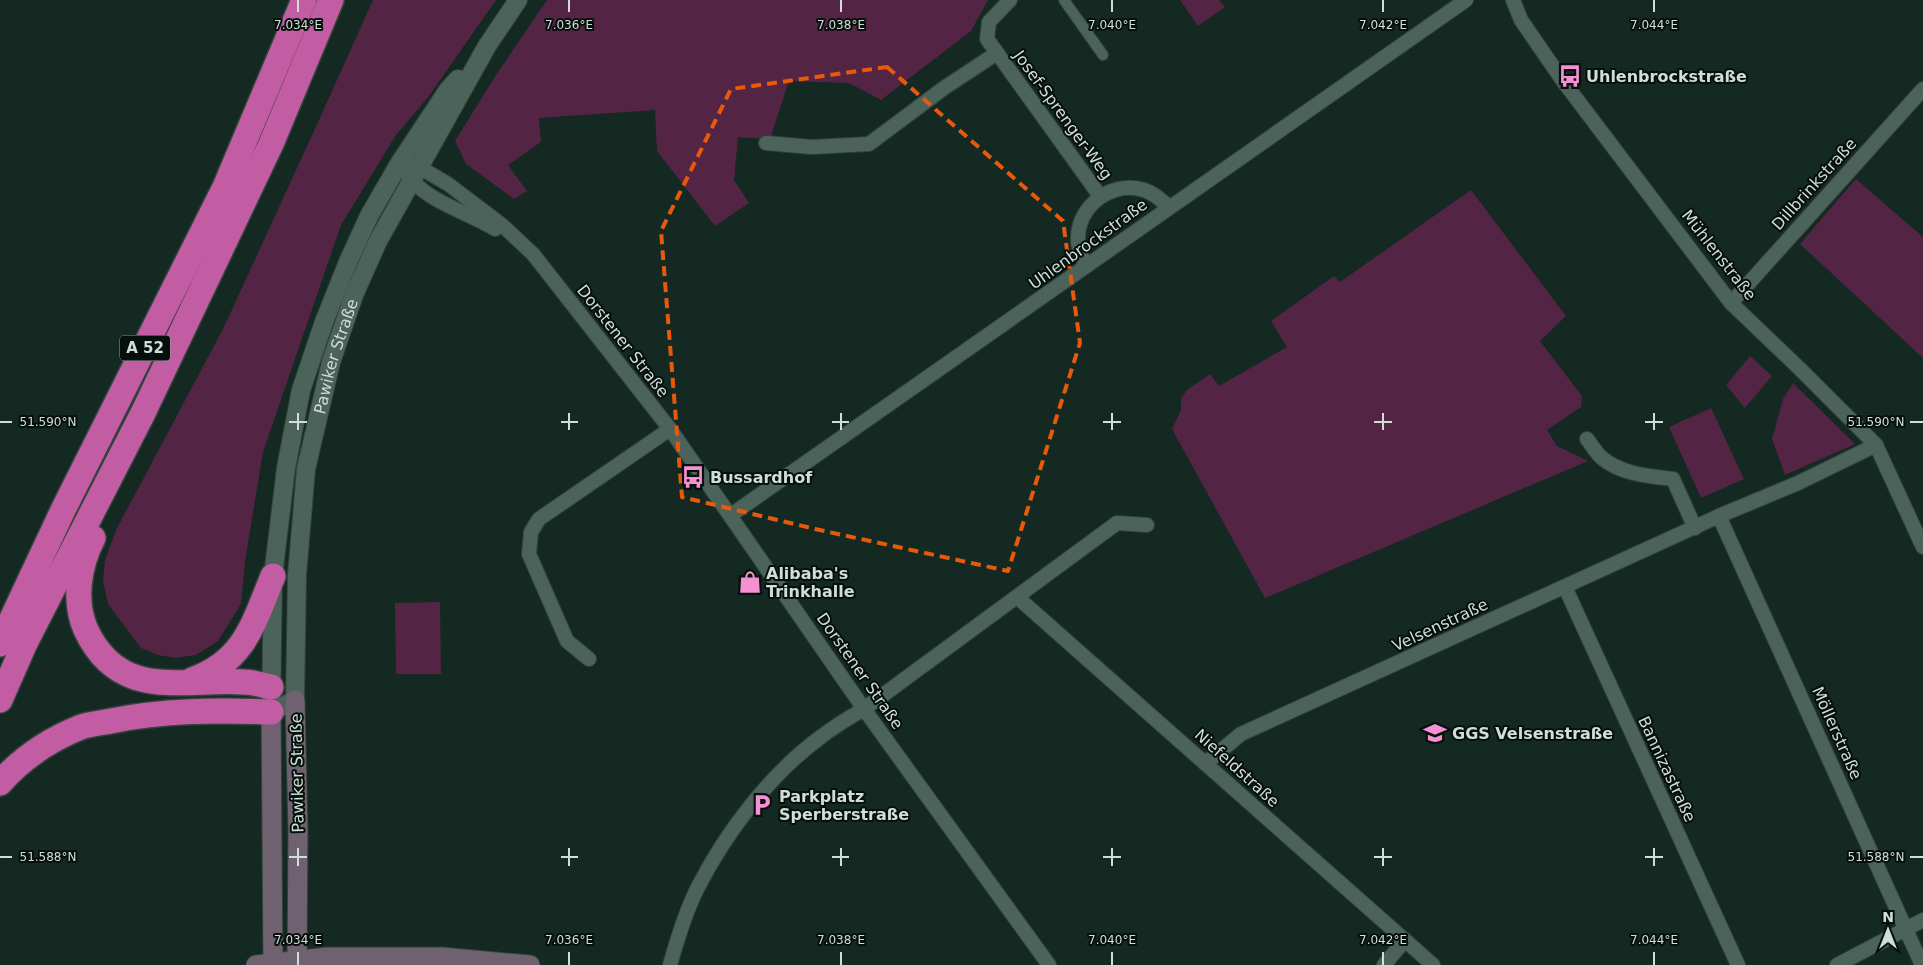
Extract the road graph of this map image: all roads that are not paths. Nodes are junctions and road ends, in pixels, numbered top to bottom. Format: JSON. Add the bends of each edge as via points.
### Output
{"nodes":[{"id":1,"x":304,"y":0,"type":"edge"},
{"id":2,"x":331,"y":0,"type":"edge"},
{"id":3,"x":518,"y":0,"type":"edge"},
{"id":4,"x":1010,"y":0,"type":"edge"},
{"id":5,"x":1064,"y":0,"type":"edge"},
{"id":6,"x":1466,"y":0,"type":"edge"},
{"id":7,"x":1513,"y":0,"type":"edge"},
{"id":8,"x":487,"y":46,"type":"junction"},
{"id":9,"x":997,"y":53,"type":"junction"},
{"id":10,"x":1103,"y":55,"type":"dead end"},
{"id":11,"x":1923,"y":88,"type":"edge"},
{"id":12,"x":766,"y":143,"type":"dead end"},
{"id":13,"x":399,"y":164,"type":"junction"},
{"id":14,"x":415,"y":174,"type":"junction"},
{"id":15,"x":1100,"y":196,"type":"junction"},
{"id":16,"x":1169,"y":207,"type":"junction"},
{"id":17,"x":533,"y":254,"type":"junction"},
{"id":18,"x":1086,"y":266,"type":"junction"},
{"id":19,"x":1731,"y":303,"type":"junction"},
{"id":20,"x":143,"y":413,"type":"junction"},
{"id":21,"x":670,"y":429,"type":"junction"},
{"id":22,"x":1587,"y":439,"type":"dead end"},
{"id":23,"x":1876,"y":445,"type":"junction"},
{"id":24,"x":64,"y":508,"type":"junction"},
{"id":25,"x":731,"y":515,"type":"junction"},
{"id":26,"x":1720,"y":516,"type":"junction"},
{"id":27,"x":1147,"y":524,"type":"dead end"},
{"id":28,"x":1695,"y":528,"type":"junction"},
{"id":29,"x":1923,"y":547,"type":"edge"},
{"id":30,"x":273,"y":576,"type":"junction"},
{"id":31,"x":1565,"y":587,"type":"junction"},
{"id":32,"x":1017,"y":597,"type":"junction"},
{"id":33,"x":0,"y":612,"type":"edge"},
{"id":34,"x":0,"y":644,"type":"edge"},
{"id":35,"x":589,"y":659,"type":"dead end"},
{"id":36,"x":184,"y":684,"type":"junction"},
{"id":37,"x":271,"y":687,"type":"junction"},
{"id":38,"x":0,"y":700,"type":"edge"},
{"id":39,"x":295,"y":700,"type":"junction"},
{"id":40,"x":864,"y":708,"type":"junction"},
{"id":41,"x":271,"y":712,"type":"junction"},
{"id":42,"x":1206,"y":763,"type":"junction"},
{"id":43,"x":0,"y":783,"type":"edge"},
{"id":44,"x":1923,"y":920,"type":"edge"},
{"id":45,"x":1906,"y":928,"type":"junction"},
{"id":46,"x":1405,"y":940,"type":"junction"},
{"id":47,"x":295,"y":963,"type":"edge"},
{"id":48,"x":267,"y":964,"type":"edge"},
{"id":49,"x":530,"y":965,"type":"edge"},
{"id":50,"x":670,"y":965,"type":"edge"},
{"id":51,"x":1049,"y":965,"type":"edge"},
{"id":52,"x":1384,"y":965,"type":"edge"},
{"id":53,"x":1433,"y":965,"type":"edge"},
{"id":54,"x":1738,"y":965,"type":"edge"},
{"id":55,"x":1837,"y":965,"type":"edge"},
{"id":56,"x":1922,"y":965,"type":"edge"}],
"edges":[{"from":1,"to":24,"type":"highway","number":"A 52","via":[[225,187]]},
{"from":2,"to":20,"type":"highway","number":"A 52","via":[[271,144]]},
{"from":3,"to":8,"type":"street","name":"Pawiker Straße"},
{"from":4,"to":9,"type":"street","name":"Josef-Sprenger-Weg","via":[[989,22],[987,39]]},
{"from":5,"to":10,"type":"street"},
{"from":6,"to":16,"type":"street","name":"Uhlenbrockstraße"},
{"from":7,"to":19,"type":"street","name":"Mühlenstraße","via":[[1521,20],[1564,81]]},
{"from":8,"to":13,"type":"street","name":"Pawiker Straße","via":[[448,90]]},
{"from":8,"to":14,"type":"street","name":"Pawiker Straße"},
{"from":9,"to":12,"type":"street","name":"Josef-Sprenger-Weg","via":[[869,144],[812,147]]},
{"from":9,"to":15,"type":"street","name":"Josef-Sprenger-Weg"},
{"from":11,"to":19,"type":"street","name":"Dillbrinkstraße"},
{"from":13,"to":14,"type":"street","name":"Dorstener Straße"},
{"from":13,"to":30,"type":"street","name":"Pawiker Straße","via":[[369,216],[348,262],[301,390],[286,468]]},
{"from":14,"to":17,"type":"street","name":"Dorstener Straße","via":[[439,201],[483,222]]},
{"from":14,"to":17,"type":"street","name":"Dorstener Straße","via":[[448,184],[523,242]]},
{"from":14,"to":39,"type":"street","name":"Pawiker Straße","via":[[378,241],[354,295],[331,362],[306,469],[297,575]]},
{"from":15,"to":16,"type":"street","name":"Josef-Sprenger-Weg","via":[[1114,190],[1144,190]]},
{"from":15,"to":18,"type":"street","name":"Josef-Sprenger-Weg","via":[[1086,210],[1079,228],[1079,248]]},
{"from":16,"to":18,"type":"street","name":"Uhlenbrockstraße"},
{"from":17,"to":21,"type":"street","name":"Dorstener Straße"},
{"from":18,"to":25,"type":"street","name":"Uhlenbrockstraße"},
{"from":19,"to":23,"type":"street","name":"Mühlenstraße"},
{"from":20,"to":36,"type":"highway","via":[[131,460],[85,553],[79,586],[81,619],[92,642],[113,666],[138,679]]},
{"from":20,"to":38,"type":"highway","number":"A 52","via":[[25,642]]},
{"from":21,"to":25,"type":"street","name":"Dorstener Straße"},
{"from":21,"to":35,"type":"street","via":[[540,519],[532,532],[530,554],[567,641]]},
{"from":22,"to":28,"type":"street","via":[[1601,457],[1624,470],[1673,479]]},
{"from":23,"to":26,"type":"street","name":"Velsenstraße"},
{"from":23,"to":29,"type":"street","name":"Mühlenstraße"},
{"from":24,"to":33,"type":"highway","via":[[49,521]]},
{"from":24,"to":34,"type":"highway","number":"A 52"},
{"from":25,"to":40,"type":"street","name":"Dorstener Straße"},
{"from":26,"to":28,"type":"street","name":"Velsenstraße"},
{"from":26,"to":45,"type":"street","name":"Möllerstraße"},
{"from":27,"to":32,"type":"street","via":[[1117,523]]},
{"from":28,"to":31,"type":"street","name":"Velsenstraße"},
{"from":30,"to":36,"type":"highway","via":[[252,629],[236,653],[206,676]]},
{"from":30,"to":37,"type":"street","name":"Pawiker Straße"},
{"from":31,"to":42,"type":"street","name":"Velsenstraße","via":[[1241,734]]},
{"from":31,"to":54,"type":"street","name":"Bannizastraße"},
{"from":32,"to":40,"type":"street"},
{"from":32,"to":42,"type":"street","name":"Niefeldstraße"},
{"from":36,"to":37,"type":"highway","via":[[246,682]]},
{"from":37,"to":39,"type":"street","name":"Pawiker Straße"},
{"from":37,"to":41,"type":"street","name":"Pawiker Straße"},
{"from":39,"to":41,"type":"street","name":"Pawiker Straße"},
{"from":39,"to":47,"type":"main road","name":"Pawiker Straße","via":[[298,831]]},
{"from":40,"to":50,"type":"street","via":[[822,736],[794,760],[744,815],[696,891]]},
{"from":40,"to":51,"type":"street","name":"Dorstener Straße"},
{"from":41,"to":43,"type":"highway","via":[[184,712],[83,727],[45,744]]},
{"from":41,"to":48,"type":"main road","name":"Pawiker Straße"},
{"from":42,"to":46,"type":"street","name":"Niefeldstraße"},
{"from":44,"to":45,"type":"street"},
{"from":45,"to":55,"type":"street"},
{"from":45,"to":56,"type":"street","name":"Möllerstraße"},
{"from":46,"to":52,"type":"street"},
{"from":46,"to":53,"type":"street","name":"Niefeldstraße"},
{"from":47,"to":48,"type":"main road"},
{"from":47,"to":49,"type":"main road","via":[[328,957],[442,957]]}]}
